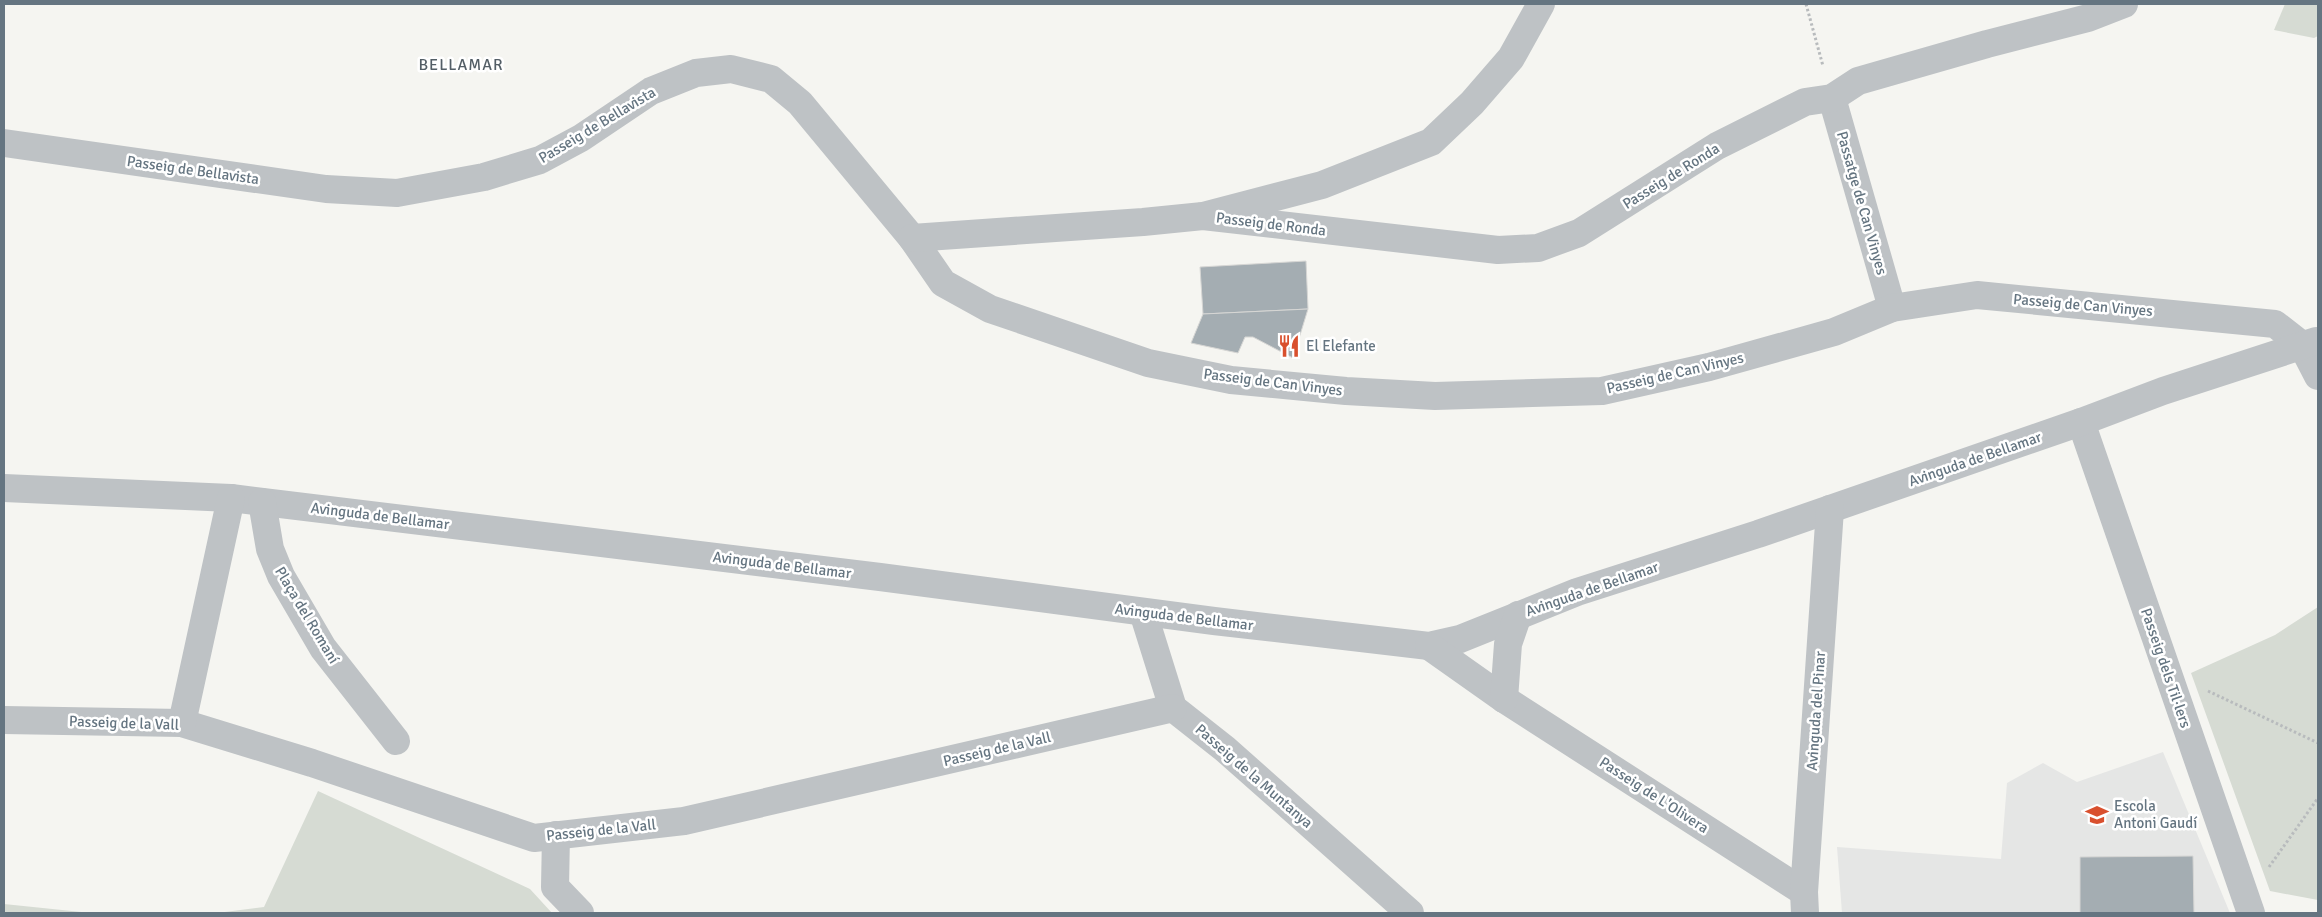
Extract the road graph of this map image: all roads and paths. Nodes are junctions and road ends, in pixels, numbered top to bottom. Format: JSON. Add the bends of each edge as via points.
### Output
{"nodes":[{"id":1,"x":1541,"y":4,"type":"edge"},
{"id":2,"x":1806,"y":4,"type":"edge"},
{"id":3,"x":2124,"y":4,"type":"edge"},
{"id":4,"x":1832,"y":98,"type":"junction"},
{"id":5,"x":4,"y":142,"type":"edge"},
{"id":6,"x":1203,"y":216,"type":"junction"},
{"id":7,"x":912,"y":238,"type":"junction"},
{"id":8,"x":1892,"y":308,"type":"junction"},
{"id":9,"x":2310,"y":343,"type":"edge"},
{"id":10,"x":2318,"y":376,"type":"edge"},
{"id":11,"x":2081,"y":422,"type":"junction"},
{"id":12,"x":4,"y":488,"type":"edge"},
{"id":13,"x":231,"y":498,"type":"junction"},
{"id":14,"x":262,"y":502,"type":"junction"},
{"id":15,"x":1830,"y":509,"type":"junction"},
{"id":16,"x":1143,"y":612,"type":"junction"},
{"id":17,"x":1518,"y":615,"type":"junction"},
{"id":18,"x":1429,"y":646,"type":"junction"},
{"id":19,"x":2172,"y":685,"type":"junction"},
{"id":20,"x":1504,"y":699,"type":"junction"},
{"id":21,"x":1173,"y":708,"type":"junction"},
{"id":22,"x":4,"y":720,"type":"edge"},
{"id":23,"x":182,"y":723,"type":"junction"},
{"id":24,"x":396,"y":741,"type":"dead end"},
{"id":25,"x":2318,"y":743,"type":"edge"},
{"id":26,"x":2318,"y":798,"type":"edge"},
{"id":27,"x":556,"y":835,"type":"junction"},
{"id":28,"x":2247,"y":902,"type":"edge"},
{"id":29,"x":1804,"y":903,"type":"edge"},
{"id":30,"x":580,"y":913,"type":"edge"},
{"id":31,"x":1410,"y":913,"type":"edge"}],
"edges":[{"from":1,"to":6,"type":"street","via":[[1511,58],[1472,103],[1431,142],[1322,185]]},
{"from":2,"to":4,"type":"path"},
{"from":3,"to":4,"type":"street","name":"Passeig de Ronda","via":[[2088,18],[1858,81]]},
{"from":4,"to":6,"type":"street","name":"Passeig de Ronda","via":[[1805,102],[1716,146],[1579,233],[1538,248],[1498,250]]},
{"from":4,"to":8,"type":"street","name":"Passatge de Can Vinyes"},
{"from":5,"to":7,"type":"street","name":"Passeig de Bellavista","via":[[326,189],[397,193],[484,177],[540,160],[651,91],[696,73],[731,69],[771,79],[800,103]]},
{"from":6,"to":7,"type":"street"},
{"from":7,"to":8,"type":"street","name":"Passeig de Can Vinyes","via":[[944,283],[990,309],[1148,363],[1231,380],[1346,391],[1435,396],[1602,391],[1709,367],[1834,332]]},
{"from":8,"to":9,"type":"street","name":"Passeig de Can Vinyes","via":[[1977,295],[2275,324]]},
{"from":9,"to":10,"type":"street"},
{"from":9,"to":11,"type":"street","name":"Avinguda de Bellamar","via":[[2163,391]]},
{"from":11,"to":15,"type":"street","name":"Avinguda de Bellamar"},
{"from":11,"to":19,"type":"street","name":"Passeig dels Til·lers"},
{"from":12,"to":13,"type":"street","name":"Avinguda de Bellamar"},
{"from":13,"to":14,"type":"street","name":"Avinguda de Bellamar"},
{"from":13,"to":23,"type":"street"},
{"from":14,"to":16,"type":"street","name":"Avinguda de Bellamar","via":[[861,574]]},
{"from":14,"to":24,"type":"street","name":"Plaça del Romaní","via":[[270,549],[281,576],[323,648]]},
{"from":15,"to":17,"type":"street","name":"Avinguda de Bellamar","via":[[1576,592]]},
{"from":15,"to":29,"type":"street","name":"Avinguda del Pinar"},
{"from":16,"to":18,"type":"street","name":"Avinguda de Bellamar"},
{"from":16,"to":21,"type":"street"},
{"from":17,"to":18,"type":"street","name":"Avinguda de Bellamar","via":[[1460,639]]},
{"from":17,"to":20,"type":"street","via":[[1508,644]]},
{"from":18,"to":20,"type":"street","name":"Passeig de L'Olivera"},
{"from":19,"to":25,"type":"path","via":[[2182,679]]},
{"from":19,"to":28,"type":"street","name":"Passeig dels Til·lers"},
{"from":20,"to":29,"type":"street","name":"Passeig de L'Olivera"},
{"from":21,"to":27,"type":"street","name":"Passeig de la Vall","via":[[684,821]]},
{"from":21,"to":31,"type":"street","name":"Passeig de la Muntanya","via":[[1226,748]]},
{"from":22,"to":23,"type":"street","name":"Passeig de la Vall"},
{"from":23,"to":27,"type":"street","name":"Passeig de la Vall","via":[[534,838]]},
{"from":26,"to":28,"type":"path"},
{"from":27,"to":30,"type":"street","via":[[555,887]]}]}
